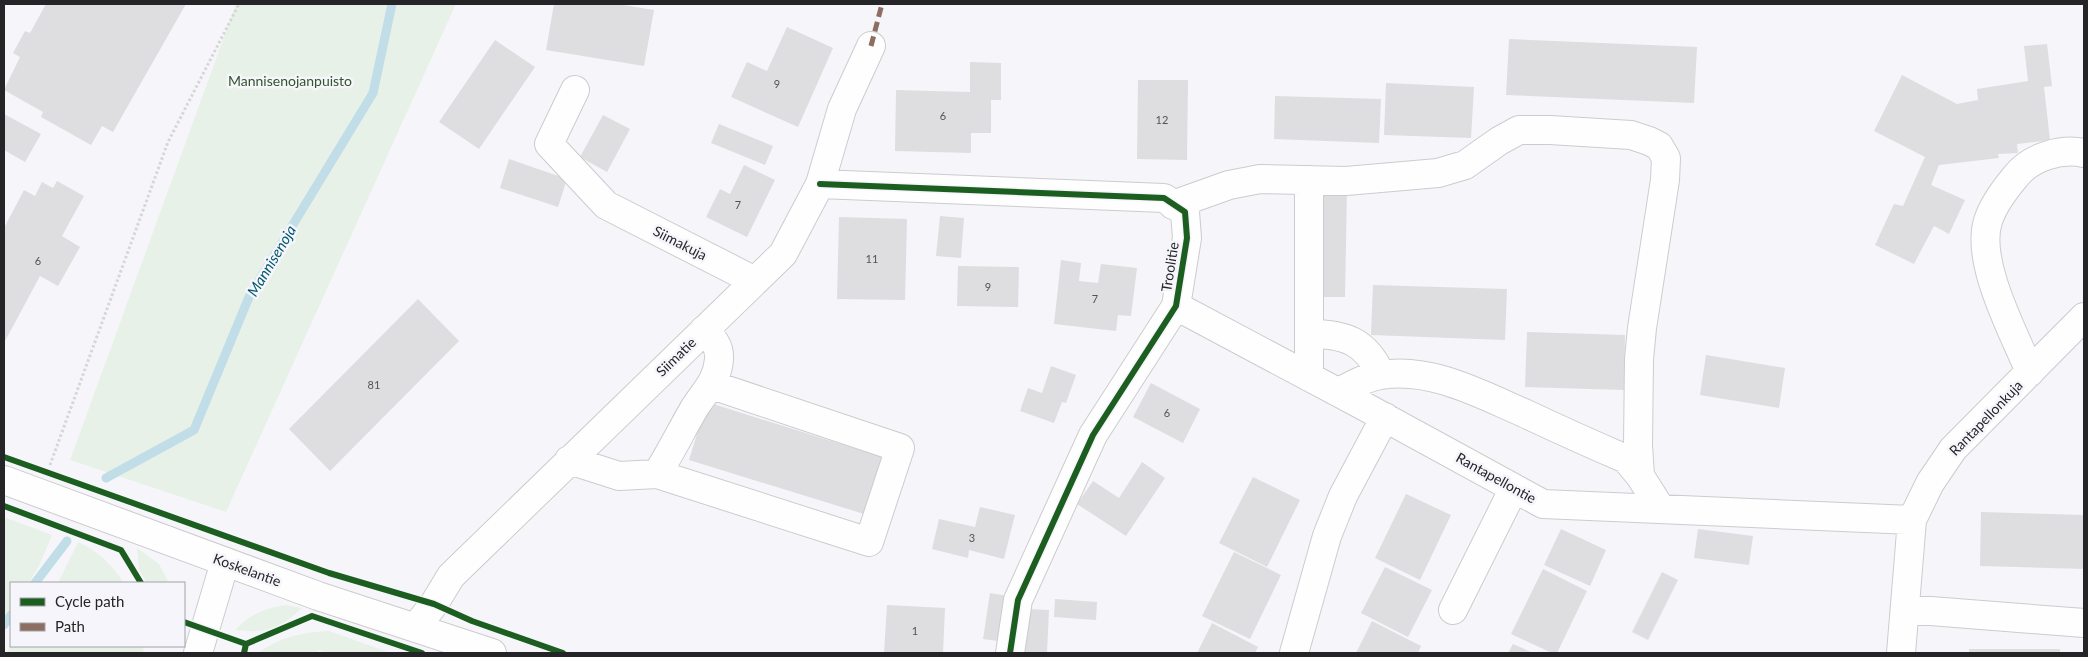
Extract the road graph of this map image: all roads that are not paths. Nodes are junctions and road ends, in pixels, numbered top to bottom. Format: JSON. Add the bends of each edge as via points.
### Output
{"nodes":[{"id":1,"x":871,"y":46,"type":"dead end"},
{"id":2,"x":575,"y":90,"type":"dead end"},
{"id":3,"x":2084,"y":153,"type":"edge"},
{"id":4,"x":1309,"y":180,"type":"junction"},
{"id":5,"x":820,"y":184,"type":"junction"},
{"id":6,"x":1173,"y":204,"type":"junction"},
{"id":7,"x":755,"y":281,"type":"junction"},
{"id":8,"x":1176,"y":306,"type":"junction"},
{"id":9,"x":2084,"y":317,"type":"edge"},
{"id":10,"x":704,"y":330,"type":"junction"},
{"id":11,"x":1310,"y":334,"type":"junction"},
{"id":12,"x":2030,"y":372,"type":"junction"},
{"id":13,"x":1381,"y":375,"type":"junction"},
{"id":14,"x":1309,"y":377,"type":"junction"},
{"id":15,"x":712,"y":385,"type":"junction"},
{"id":16,"x":1339,"y":392,"type":"junction"},
{"id":17,"x":1385,"y":417,"type":"junction"},
{"id":18,"x":569,"y":460,"type":"junction"},
{"id":19,"x":657,"y":474,"type":"junction"},
{"id":20,"x":1640,"y":476,"type":"junction"},
{"id":21,"x":4,"y":480,"type":"edge"},
{"id":22,"x":1514,"y":488,"type":"junction"},
{"id":23,"x":1660,"y":509,"type":"junction"},
{"id":24,"x":1912,"y":520,"type":"junction"},
{"id":25,"x":225,"y":562,"type":"junction"},
{"id":26,"x":1905,"y":609,"type":"junction"},
{"id":27,"x":1453,"y":610,"type":"dead end"},
{"id":28,"x":2084,"y":623,"type":"edge"},
{"id":29,"x":416,"y":627,"type":"junction"},
{"id":30,"x":198,"y":653,"type":"edge"},
{"id":31,"x":492,"y":653,"type":"edge"},
{"id":32,"x":1010,"y":653,"type":"edge"},
{"id":33,"x":1294,"y":653,"type":"edge"},
{"id":34,"x":1901,"y":653,"type":"edge"}],
"edges":[{"from":1,"to":5,"type":"street","name":"Siimatie","via":[[842,109]]},
{"from":2,"to":7,"type":"street","name":"Siimakuja","via":[[549,144],[606,205]]},
{"from":3,"to":12,"type":"street","via":[[2058,152],[2020,170],[2004,190],[1988,221],[1984,246],[1991,278]]},
{"from":4,"to":6,"type":"street","via":[[1260,179]]},
{"from":4,"to":11,"type":"street"},
{"from":4,"to":20,"type":"street","via":[[1346,181],[1438,173],[1465,165],[1519,130],[1631,135],[1659,146],[1666,158],[1665,180],[1639,360]]},
{"from":5,"to":6,"type":"street","via":[[1164,198]]},
{"from":5,"to":7,"type":"street","name":"Siimatie","via":[[783,254]]},
{"from":6,"to":8,"type":"street","name":"Troolitie","via":[[1185,212],[1187,238]]},
{"from":7,"to":10,"type":"street","name":"Siimatie"},
{"from":8,"to":14,"type":"street","name":"Rantapellontie"},
{"from":8,"to":32,"type":"street","name":"Troolitie","via":[[1093,435],[1018,600]]},
{"from":9,"to":12,"type":"street","name":"Rantapellonkuja"},
{"from":10,"to":15,"type":"street","via":[[717,343],[720,360]]},
{"from":10,"to":18,"type":"street","name":"Siimatie"},
{"from":11,"to":13,"type":"street","via":[[1330,334],[1349,339],[1374,359]]},
{"from":11,"to":14,"type":"street"},
{"from":12,"to":24,"type":"street","name":"Rantapellonkuja","via":[[1953,449],[1930,483]]},
{"from":13,"to":16,"type":"street"},
{"from":13,"to":20,"type":"street","via":[[1412,374],[1477,392],[1626,459]]},
{"from":14,"to":16,"type":"street","name":"Rantapellontie"},
{"from":15,"to":19,"type":"street","via":[[696,406]]},
{"from":15,"to":19,"type":"street","via":[[900,448],[869,542]]},
{"from":16,"to":17,"type":"street","name":"Rantapellontie"},
{"from":17,"to":22,"type":"street","name":"Rantapellontie"},
{"from":17,"to":33,"type":"street","via":[[1327,536]]},
{"from":18,"to":19,"type":"street","via":[[619,476]]},
{"from":18,"to":29,"type":"street","name":"Siimatie","via":[[451,576]]},
{"from":20,"to":23,"type":"street"},
{"from":21,"to":25,"type":"street","name":"Koskelantie"},
{"from":22,"to":23,"type":"street","name":"Rantapellontie","via":[[1543,504]]},
{"from":22,"to":27,"type":"street"},
{"from":23,"to":24,"type":"street","name":"Rantapellontie"},
{"from":24,"to":26,"type":"street","name":"Rantapellonkuja"},
{"from":25,"to":29,"type":"street","name":"Koskelantie"},
{"from":25,"to":30,"type":"street"},
{"from":26,"to":28,"type":"street"},
{"from":26,"to":34,"type":"street","name":"Rantapellonkuja"},
{"from":29,"to":31,"type":"street","name":"Koskelantie"}]}
